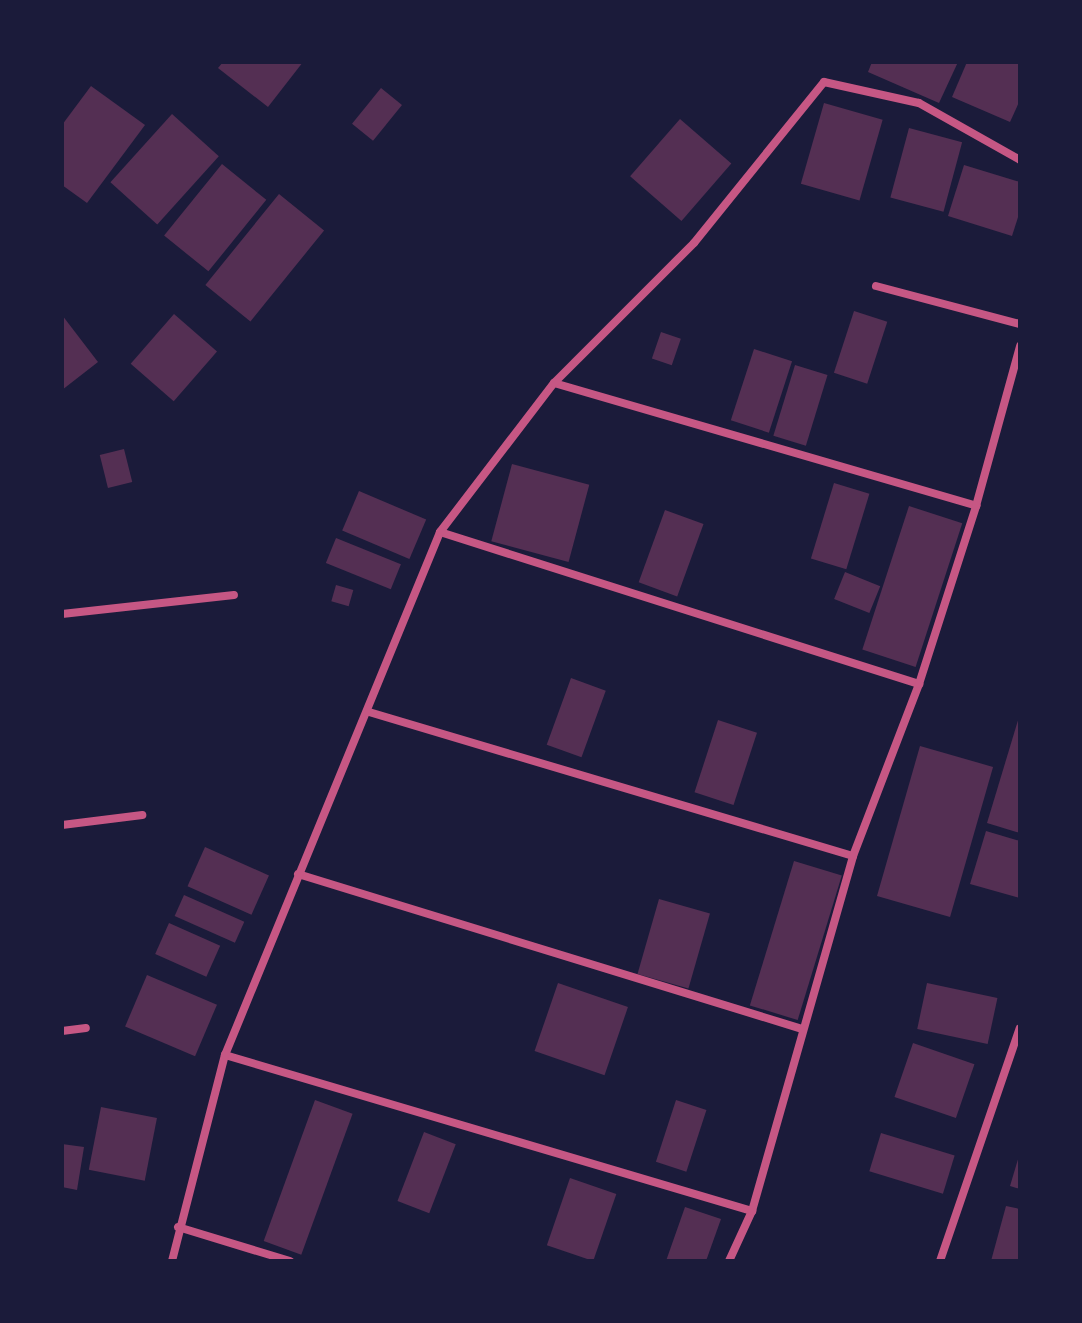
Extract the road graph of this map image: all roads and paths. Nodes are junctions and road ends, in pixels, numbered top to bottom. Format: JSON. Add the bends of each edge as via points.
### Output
{"nodes":[{"id":1,"x":1020,"y":160,"type":"edge"},
{"id":2,"x":876,"y":286,"type":"dead end"},
{"id":3,"x":1020,"y":324,"type":"edge"},
{"id":4,"x":1020,"y":346,"type":"edge"},
{"id":5,"x":554,"y":383,"type":"junction"},
{"id":6,"x":976,"y":506,"type":"junction"},
{"id":7,"x":440,"y":532,"type":"junction"},
{"id":8,"x":234,"y":595,"type":"dead end"},
{"id":9,"x":62,"y":614,"type":"edge"},
{"id":10,"x":919,"y":684,"type":"junction"},
{"id":11,"x":369,"y":712,"type":"junction"},
{"id":12,"x":142,"y":815,"type":"dead end"},
{"id":13,"x":62,"y":825,"type":"edge"},
{"id":14,"x":853,"y":856,"type":"junction"},
{"id":15,"x":298,"y":874,"type":"junction"},
{"id":16,"x":86,"y":1028,"type":"dead end"},
{"id":17,"x":1020,"y":1028,"type":"edge"},
{"id":18,"x":802,"y":1029,"type":"junction"},
{"id":19,"x":62,"y":1031,"type":"edge"},
{"id":20,"x":225,"y":1055,"type":"junction"},
{"id":21,"x":752,"y":1211,"type":"junction"},
{"id":22,"x":178,"y":1227,"type":"junction"},
{"id":23,"x":172,"y":1261,"type":"edge"},
{"id":24,"x":290,"y":1261,"type":"edge"},
{"id":25,"x":729,"y":1261,"type":"edge"},
{"id":26,"x":940,"y":1261,"type":"edge"}],
"edges":[{"from":1,"to":5,"type":"street","via":[[919,103],[824,82],[694,243]]},
{"from":2,"to":3,"type":"street"},
{"from":4,"to":6,"type":"street"},
{"from":5,"to":6,"type":"street"},
{"from":5,"to":7,"type":"street"},
{"from":6,"to":10,"type":"street"},
{"from":7,"to":10,"type":"street"},
{"from":7,"to":11,"type":"street"},
{"from":8,"to":9,"type":"street"},
{"from":10,"to":14,"type":"street"},
{"from":11,"to":14,"type":"street"},
{"from":11,"to":15,"type":"street"},
{"from":12,"to":13,"type":"street"},
{"from":14,"to":18,"type":"street"},
{"from":15,"to":18,"type":"street"},
{"from":15,"to":20,"type":"street"},
{"from":16,"to":19,"type":"street"},
{"from":17,"to":26,"type":"street"},
{"from":18,"to":21,"type":"street"},
{"from":20,"to":21,"type":"street"},
{"from":20,"to":22,"type":"street"},
{"from":21,"to":25,"type":"street"},
{"from":22,"to":23,"type":"street"},
{"from":22,"to":24,"type":"street"}]}
